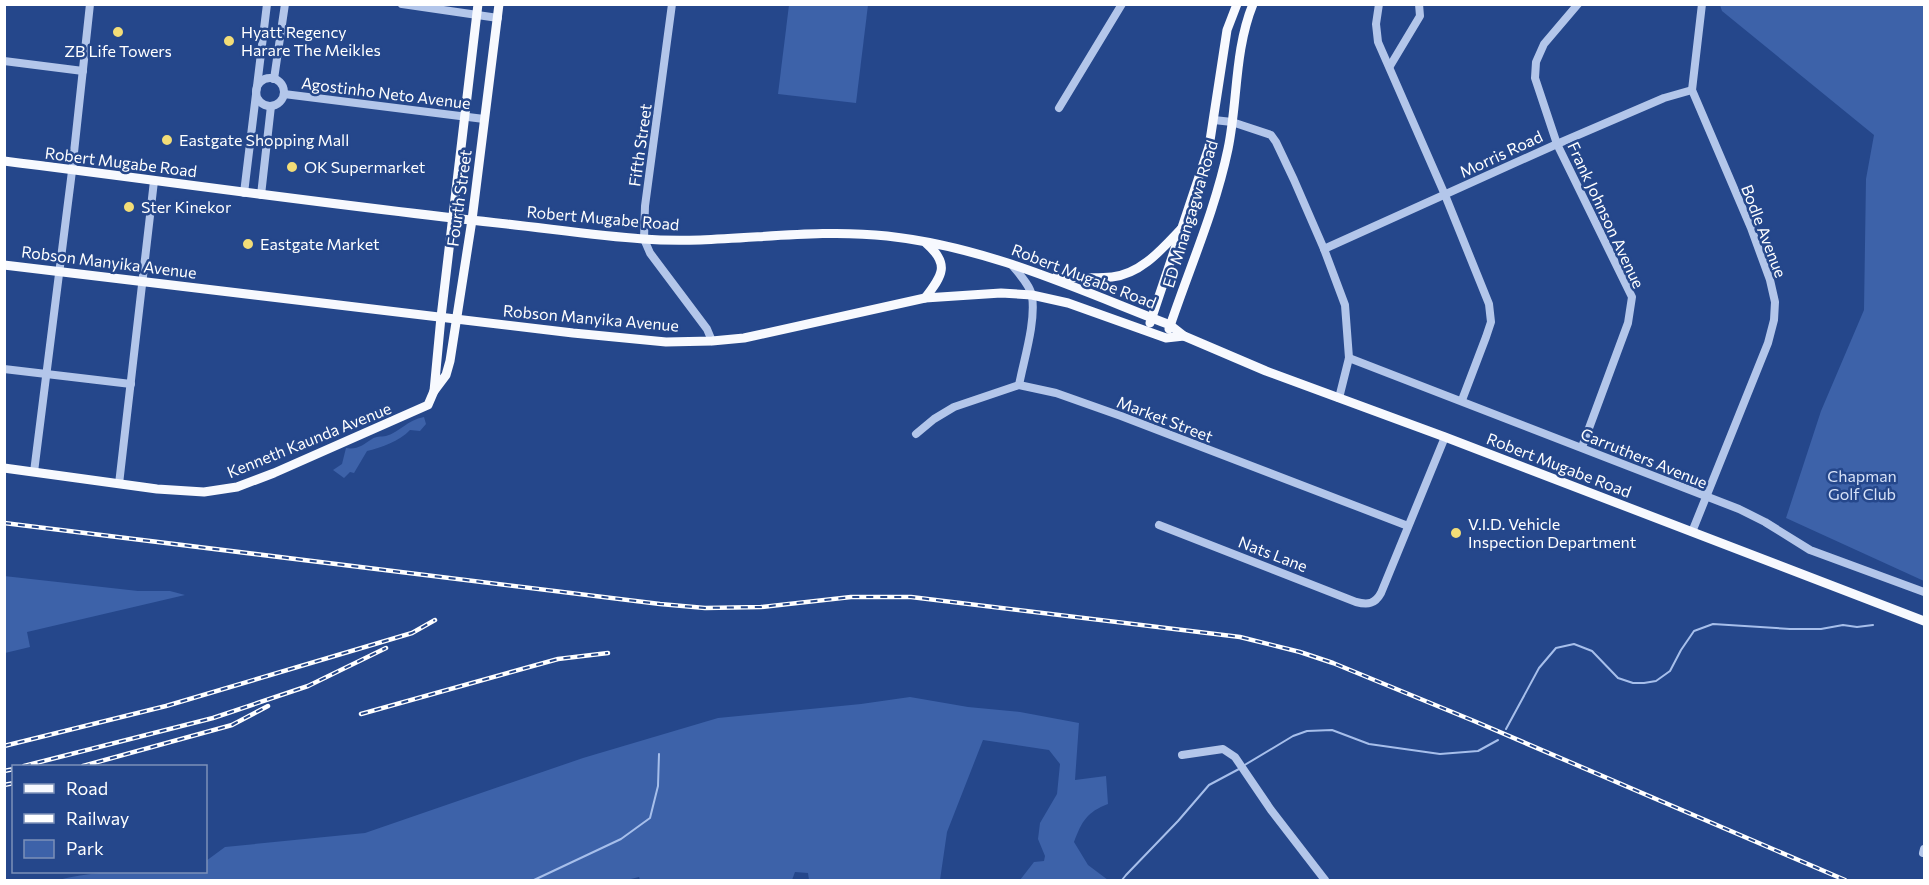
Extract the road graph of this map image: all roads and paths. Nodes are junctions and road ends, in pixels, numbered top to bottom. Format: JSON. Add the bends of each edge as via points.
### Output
{"nodes":[{"id":1,"x":90,"y":4,"type":"edge"},
{"id":2,"x":267,"y":4,"type":"edge"},
{"id":3,"x":285,"y":4,"type":"edge"},
{"id":4,"x":402,"y":4,"type":"edge"},
{"id":5,"x":478,"y":4,"type":"edge"},
{"id":6,"x":500,"y":4,"type":"edge"},
{"id":7,"x":672,"y":4,"type":"edge"},
{"id":8,"x":1122,"y":4,"type":"edge"},
{"id":9,"x":1237,"y":4,"type":"edge"},
{"id":10,"x":1253,"y":4,"type":"edge"},
{"id":11,"x":1379,"y":4,"type":"edge"},
{"id":12,"x":1419,"y":4,"type":"edge"},
{"id":13,"x":1578,"y":4,"type":"edge"},
{"id":14,"x":1702,"y":4,"type":"edge"},
{"id":15,"x":477,"y":15,"type":"junction"},
{"id":16,"x":498,"y":18,"type":"junction"},
{"id":17,"x":4,"y":61,"type":"edge"},
{"id":18,"x":1390,"y":66,"type":"junction"},
{"id":19,"x":83,"y":70,"type":"junction"},
{"id":20,"x":274,"y":79,"type":"junction"},
{"id":21,"x":1692,"y":90,"type":"junction"},
{"id":22,"x":256,"y":91,"type":"junction"},
{"id":23,"x":284,"y":94,"type":"junction"},
{"id":24,"x":271,"y":106,"type":"junction"},
{"id":25,"x":1059,"y":108,"type":"dead end"},
{"id":26,"x":464,"y":117,"type":"junction"},
{"id":27,"x":484,"y":119,"type":"junction"},
{"id":28,"x":1214,"y":120,"type":"junction"},
{"id":29,"x":1232,"y":122,"type":"junction"},
{"id":30,"x":1557,"y":144,"type":"junction"},
{"id":31,"x":4,"y":161,"type":"edge"},
{"id":32,"x":72,"y":171,"type":"junction"},
{"id":33,"x":154,"y":181,"type":"junction"},
{"id":34,"x":244,"y":193,"type":"junction"},
{"id":35,"x":261,"y":195,"type":"junction"},
{"id":36,"x":1445,"y":195,"type":"junction"},
{"id":37,"x":453,"y":219,"type":"junction"},
{"id":38,"x":472,"y":220,"type":"junction"},
{"id":39,"x":1183,"y":226,"type":"junction"},
{"id":40,"x":644,"y":239,"type":"junction"},
{"id":41,"x":924,"y":241,"type":"junction"},
{"id":42,"x":1324,"y":249,"type":"junction"},
{"id":43,"x":1010,"y":264,"type":"junction"},
{"id":44,"x":4,"y":265,"type":"edge"},
{"id":45,"x":58,"y":272,"type":"junction"},
{"id":46,"x":1050,"y":277,"type":"junction"},
{"id":47,"x":142,"y":281,"type":"junction"},
{"id":48,"x":1032,"y":295,"type":"junction"},
{"id":49,"x":925,"y":298,"type":"junction"},
{"id":50,"x":441,"y":317,"type":"junction"},
{"id":51,"x":1152,"y":318,"type":"junction"},
{"id":52,"x":456,"y":319,"type":"junction"},
{"id":53,"x":1170,"y":325,"type":"junction"},
{"id":54,"x":1148,"y":331,"type":"junction"},
{"id":55,"x":1184,"y":336,"type":"junction"},
{"id":56,"x":1166,"y":338,"type":"junction"},
{"id":57,"x":712,"y":341,"type":"junction"},
{"id":58,"x":1349,"y":358,"type":"junction"},
{"id":59,"x":4,"y":369,"type":"edge"},
{"id":60,"x":46,"y":374,"type":"junction"},
{"id":61,"x":130,"y":384,"type":"junction"},
{"id":62,"x":1019,"y":385,"type":"junction"},
{"id":63,"x":434,"y":391,"type":"junction"},
{"id":64,"x":1339,"y":398,"type":"junction"},
{"id":65,"x":1462,"y":400,"type":"junction"},
{"id":66,"x":916,"y":434,"type":"dead end"},
{"id":67,"x":1445,"y":437,"type":"junction"},
{"id":68,"x":1582,"y":447,"type":"junction"},
{"id":69,"x":4,"y":468,"type":"edge"},
{"id":70,"x":34,"y":472,"type":"junction"},
{"id":71,"x":119,"y":484,"type":"junction"},
{"id":72,"x":1706,"y":497,"type":"junction"},
{"id":73,"x":1159,"y":525,"type":"dead end"},
{"id":74,"x":1408,"y":526,"type":"junction"},
{"id":75,"x":1692,"y":532,"type":"junction"},
{"id":76,"x":1924,"y":592,"type":"edge"},
{"id":77,"x":1924,"y":621,"type":"edge"},
{"id":78,"x":1182,"y":755,"type":"dead end"},
{"id":79,"x":1325,"y":880,"type":"edge"}],
"edges":[{"from":1,"to":19,"type":"street"},
{"from":2,"to":22,"type":"street"},
{"from":3,"to":20,"type":"street"},
{"from":4,"to":15,"type":"street"},
{"from":5,"to":15,"type":"main road"},
{"from":6,"to":16,"type":"main road","name":"Fourth Street"},
{"from":7,"to":40,"type":"street","name":"Fifth Street"},
{"from":8,"to":25,"type":"street"},
{"from":9,"to":28,"type":"main road","name":"ED Mnangagwa Road","via":[[1225,40]]},
{"from":10,"to":29,"type":"main road","name":"ED Mnangagwa Road","via":[[1239,57]]},
{"from":11,"to":18,"type":"street","via":[[1378,42]]},
{"from":12,"to":18,"type":"street","via":[[1420,16]]},
{"from":13,"to":30,"type":"street","name":"Frank Johnson Avenue","via":[[1544,44],[1536,62],[1535,78]]},
{"from":14,"to":21,"type":"street","name":"Bodle Avenue"},
{"from":15,"to":16,"type":"street"},
{"from":15,"to":26,"type":"main road"},
{"from":16,"to":27,"type":"main road","name":"Fourth Street"},
{"from":17,"to":19,"type":"street"},
{"from":18,"to":36,"type":"street"},
{"from":19,"to":32,"type":"street"},
{"from":20,"to":22,"type":"street","via":[[260,82]]},
{"from":20,"to":23,"type":"street","name":"Agostinho Neto Avenue","via":[[282,84]]},
{"from":21,"to":30,"type":"street","name":"Morris Road"},
{"from":21,"to":72,"type":"street","name":"Bodle Avenue","via":[[1750,228],[1775,302],[1768,343]]},
{"from":22,"to":24,"type":"street","via":[[259,100]]},
{"from":22,"to":34,"type":"street"},
{"from":23,"to":24,"type":"street","name":"Agostinho Neto Avenue","via":[[280,102]]},
{"from":23,"to":26,"type":"street","name":"Agostinho Neto Avenue"},
{"from":24,"to":35,"type":"street"},
{"from":26,"to":27,"type":"street","name":"Agostinho Neto Avenue"},
{"from":26,"to":37,"type":"main road"},
{"from":27,"to":38,"type":"main road","name":"Fourth Street"},
{"from":28,"to":29,"type":"street"},
{"from":28,"to":39,"type":"main road","name":"ED Mnangagwa Road"},
{"from":29,"to":42,"type":"street","via":[[1264,131],[1276,142]]},
{"from":29,"to":53,"type":"main road","name":"ED Mnangagwa Road","via":[[1216,193]]},
{"from":30,"to":36,"type":"street","name":"Morris Road"},
{"from":30,"to":68,"type":"street","name":"Frank Johnson Avenue","via":[[1632,297],[1628,323]]},
{"from":31,"to":32,"type":"main road","name":"Robert Mugabe Road"},
{"from":32,"to":33,"type":"main road","name":"Robert Mugabe Road"},
{"from":32,"to":45,"type":"street"},
{"from":33,"to":34,"type":"main road","name":"Robert Mugabe Road"},
{"from":33,"to":47,"type":"street"},
{"from":34,"to":35,"type":"main road","name":"Robert Mugabe Road"},
{"from":35,"to":37,"type":"main road","name":"Robert Mugabe Road"},
{"from":36,"to":42,"type":"street","name":"Morris Road"},
{"from":36,"to":65,"type":"street","via":[[1490,303],[1491,322]]},
{"from":37,"to":38,"type":"main road","name":"Robert Mugabe Road"},
{"from":37,"to":50,"type":"main road"},
{"from":38,"to":40,"type":"main road","name":"Robert Mugabe Road"},
{"from":38,"to":52,"type":"main road","name":"Fourth Street"},
{"from":39,"to":46,"type":"main road","via":[[1154,256],[1129,273],[1100,278]]},
{"from":39,"to":51,"type":"main road","name":"ED Mnangagwa Road"},
{"from":40,"to":41,"type":"main road","name":"Robert Mugabe Road","via":[[828,234]]},
{"from":40,"to":57,"type":"street"},
{"from":41,"to":43,"type":"main road","name":"Robert Mugabe Road"},
{"from":41,"to":49,"type":"main road","via":[[940,257],[941,264],[938,279]]},
{"from":42,"to":58,"type":"street","via":[[1345,305]]},
{"from":43,"to":46,"type":"main road","name":"Robert Mugabe Road"},
{"from":43,"to":48,"type":"street"},
{"from":44,"to":45,"type":"main road","name":"Robson Manyika Avenue"},
{"from":45,"to":47,"type":"main road","name":"Robson Manyika Avenue"},
{"from":45,"to":60,"type":"street"},
{"from":46,"to":51,"type":"main road","name":"Robert Mugabe Road"},
{"from":47,"to":50,"type":"main road","name":"Robson Manyika Avenue"},
{"from":47,"to":61,"type":"street"},
{"from":48,"to":49,"type":"main road","name":"Robson Manyika Avenue","via":[[982,292]]},
{"from":48,"to":54,"type":"main road","name":"Robson Manyika Avenue","via":[[1068,303]]},
{"from":48,"to":62,"type":"street","via":[[1032,317]]},
{"from":49,"to":57,"type":"main road","name":"Robson Manyika Avenue","via":[[744,338]]},
{"from":50,"to":52,"type":"main road","name":"Robson Manyika Avenue"},
{"from":50,"to":63,"type":"main road"},
{"from":51,"to":53,"type":"main road","name":"Robert Mugabe Road"},
{"from":51,"to":54,"type":"main road","name":"ED Mnangagwa Road"},
{"from":52,"to":57,"type":"main road","name":"Robson Manyika Avenue","via":[[666,342]]},
{"from":52,"to":63,"type":"main road","name":"Fourth Street","via":[[446,375]]},
{"from":53,"to":55,"type":"main road","name":"Robert Mugabe Road"},
{"from":53,"to":56,"type":"main road","name":"ED Mnangagwa Road"},
{"from":54,"to":56,"type":"main road","name":"Robson Manyika Avenue"},
{"from":55,"to":56,"type":"main road","name":"Robert Mugabe Road"},
{"from":55,"to":64,"type":"main road","name":"Robert Mugabe Road"},
{"from":58,"to":64,"type":"street"},
{"from":58,"to":65,"type":"street","name":"Carruthers Avenue"},
{"from":59,"to":60,"type":"street"},
{"from":60,"to":61,"type":"street"},
{"from":60,"to":70,"type":"street"},
{"from":61,"to":71,"type":"street"},
{"from":62,"to":66,"type":"street","via":[[954,407]]},
{"from":62,"to":74,"type":"street","name":"Market Street","via":[[1056,393],[1121,416]]},
{"from":63,"to":71,"type":"main road","name":"Kenneth Kaunda Avenue","via":[[428,405],[412,413],[237,487],[204,492]]},
{"from":64,"to":67,"type":"main road","name":"Robert Mugabe Road"},
{"from":65,"to":68,"type":"street","name":"Carruthers Avenue"},
{"from":67,"to":74,"type":"street"},
{"from":67,"to":75,"type":"main road","name":"Robert Mugabe Road"},
{"from":68,"to":72,"type":"street","name":"Carruthers Avenue"},
{"from":69,"to":70,"type":"main road","name":"Kenneth Kaunda Avenue"},
{"from":70,"to":71,"type":"main road","name":"Kenneth Kaunda Avenue"},
{"from":72,"to":75,"type":"street","name":"Bodle Avenue"},
{"from":72,"to":76,"type":"street","name":"Carruthers Avenue","via":[[1756,518],[1810,550]]},
{"from":73,"to":74,"type":"street","name":"Nats Lane","via":[[1368,604],[1378,599]]},
{"from":75,"to":77,"type":"main road","name":"Robert Mugabe Road"},
{"from":78,"to":79,"type":"street","via":[[1222,749],[1237,759]]}]}
